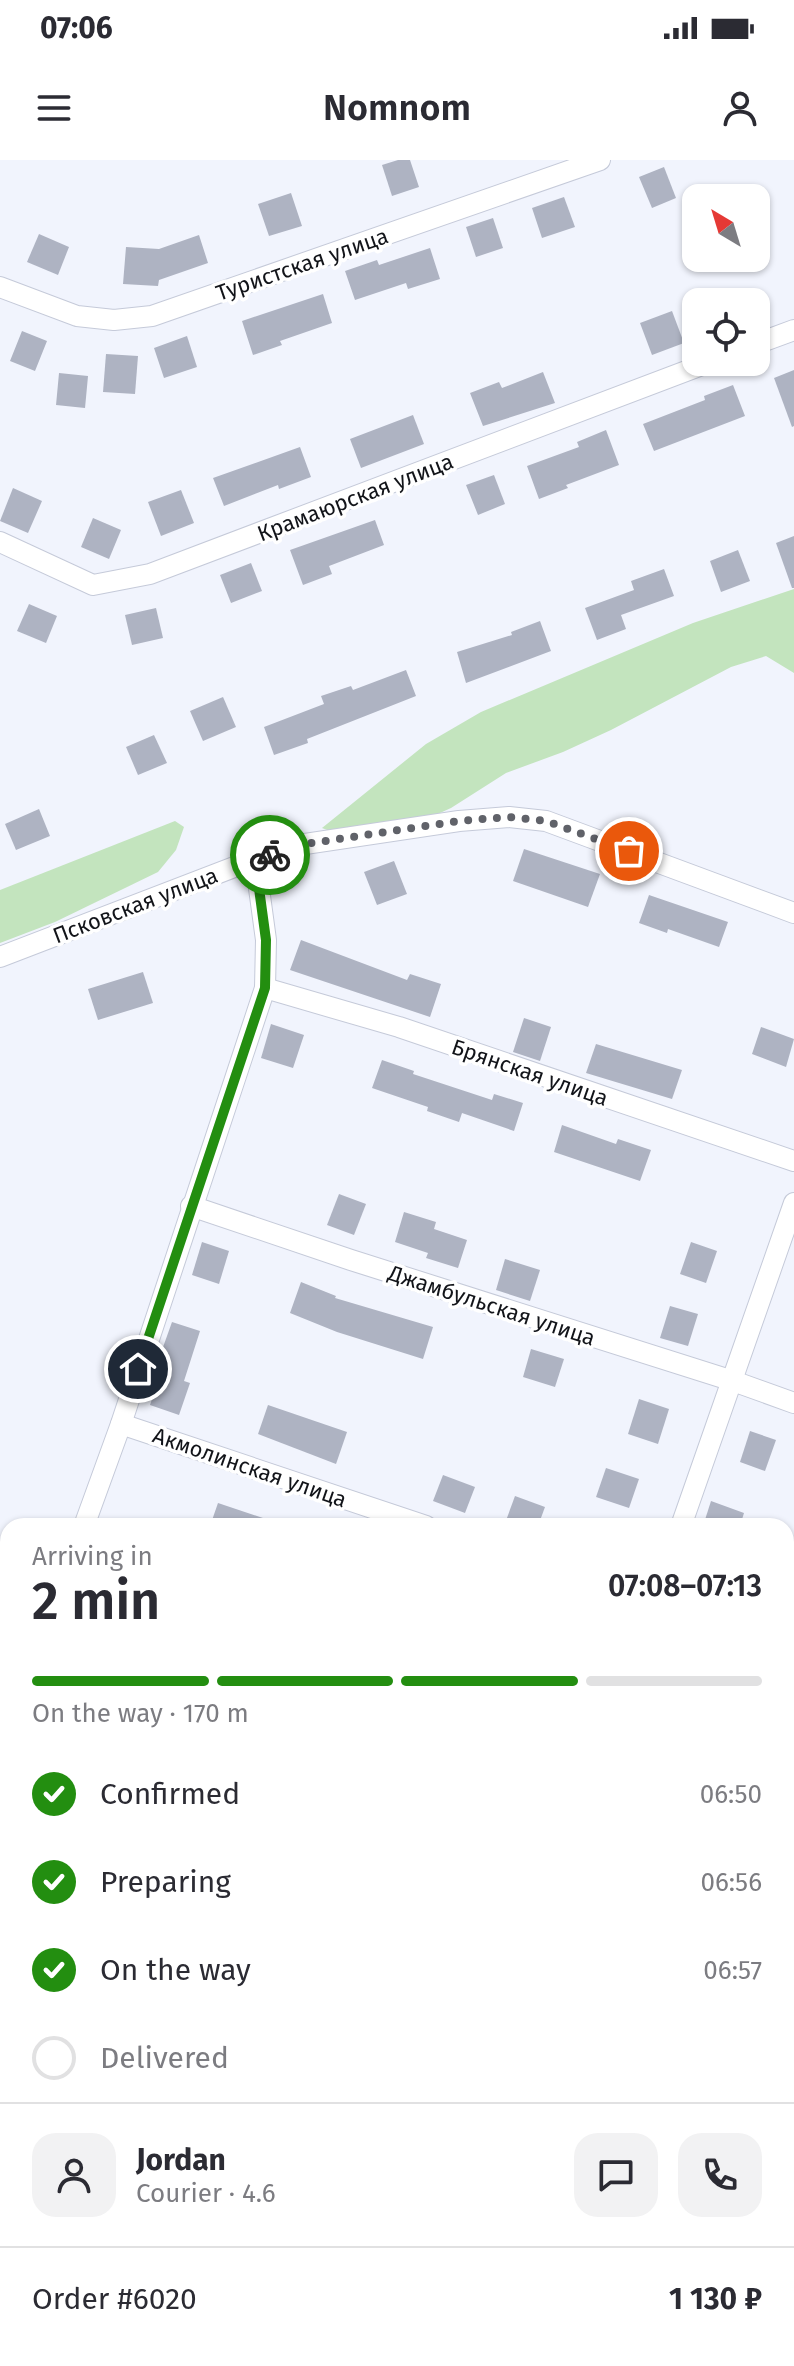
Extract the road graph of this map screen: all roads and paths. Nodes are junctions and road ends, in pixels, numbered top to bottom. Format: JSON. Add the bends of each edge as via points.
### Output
{"nodes":[{"id":1,"x":600,"y":160,"type":"edge"},
{"id":2,"x":0,"y":287,"type":"edge"},
{"id":3,"x":794,"y":330,"type":"edge"},
{"id":4,"x":770,"y":339,"type":"edge"},
{"id":5,"x":682,"y":373,"type":"edge"},
{"id":6,"x":0,"y":542,"type":"edge"},
{"id":7,"x":255,"y":859,"type":"junction"},
{"id":8,"x":794,"y":913,"type":"edge"},
{"id":9,"x":0,"y":957,"type":"edge"},
{"id":10,"x":265,"y":988,"type":"junction"},
{"id":11,"x":794,"y":1161,"type":"edge"},
{"id":12,"x":794,"y":1203,"type":"edge"},
{"id":13,"x":191,"y":1206,"type":"junction"},
{"id":14,"x":733,"y":1381,"type":"junction"},
{"id":15,"x":794,"y":1403,"type":"edge"},
{"id":16,"x":121,"y":1424,"type":"junction"},
{"id":17,"x":87,"y":1518,"type":"edge"},
{"id":18,"x":402,"y":1518,"type":"edge"},
{"id":19,"x":684,"y":1518,"type":"edge"}],
"edges":[{"from":1,"to":2,"type":"street","name":"Туристская улица","via":[[152,316],[77,316]]},
{"from":3,"to":4,"type":"street"},
{"from":5,"to":6,"type":"street","name":"Крамаюрская улица","via":[[122,581],[93,585]]},
{"from":7,"to":8,"type":"street","name":"Псковская улица","via":[[305,844],[509,817],[546,821]]},
{"from":7,"to":9,"type":"street","name":"Псковская улица"},
{"from":7,"to":10,"type":"street","via":[[266,940]]},
{"from":10,"to":11,"type":"street","name":"Брянская улица","via":[[399,1027]]},
{"from":10,"to":13,"type":"street"},
{"from":12,"to":14,"type":"street"},
{"from":13,"to":14,"type":"street","name":"Джамбульская улица"},
{"from":13,"to":16,"type":"street"},
{"from":14,"to":15,"type":"street","name":"Джамбульская улица"},
{"from":14,"to":19,"type":"street"},
{"from":16,"to":17,"type":"street"},
{"from":16,"to":18,"type":"street","name":"Акмолинская улица"}]}
